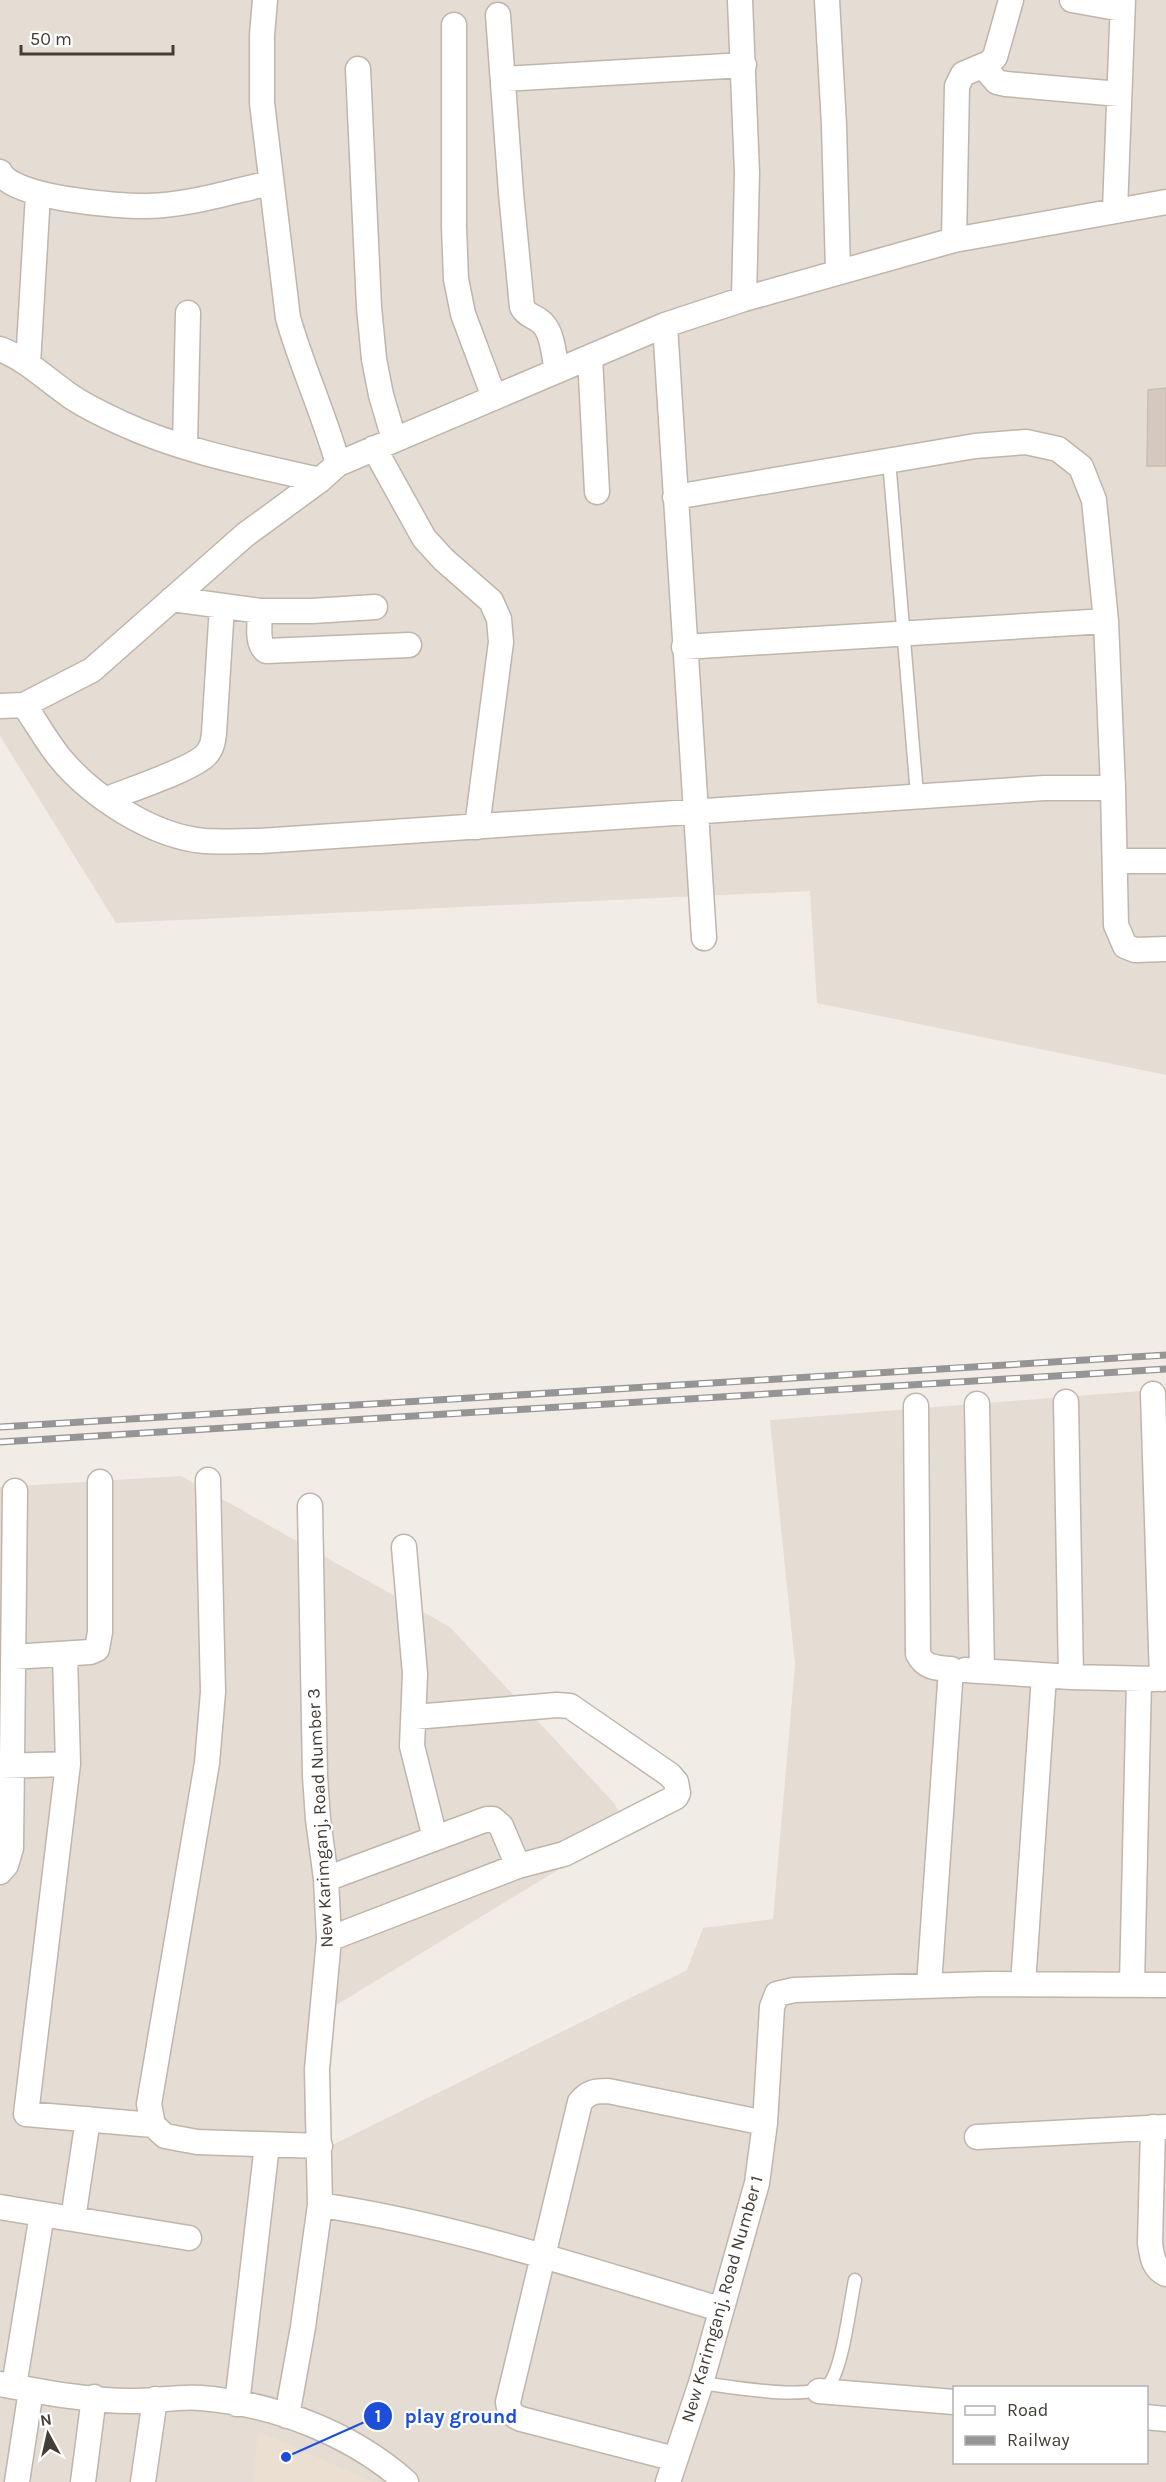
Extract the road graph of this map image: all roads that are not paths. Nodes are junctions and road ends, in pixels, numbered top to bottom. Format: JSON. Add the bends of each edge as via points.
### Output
{"nodes":[{"id":1,"x":265,"y":0,"type":"edge"},
{"id":2,"x":740,"y":0,"type":"edge"},
{"id":3,"x":827,"y":0,"type":"edge"},
{"id":4,"x":1011,"y":0,"type":"edge"},
{"id":5,"x":1072,"y":0,"type":"edge"},
{"id":6,"x":1122,"y":5,"type":"edge"},
{"id":7,"x":498,"y":15,"type":"dead end"},
{"id":8,"x":454,"y":25,"type":"dead end"},
{"id":9,"x":744,"y":65,"type":"junction"},
{"id":10,"x":983,"y":66,"type":"junction"},
{"id":11,"x":358,"y":69,"type":"dead end"},
{"id":12,"x":503,"y":80,"type":"junction"},
{"id":13,"x":1119,"y":94,"type":"junction"},
{"id":14,"x":1,"y":175,"type":"edge"},
{"id":15,"x":270,"y":183,"type":"junction"},
{"id":16,"x":38,"y":194,"type":"junction"},
{"id":17,"x":1166,"y":202,"type":"edge"},
{"id":18,"x":1115,"y":210,"type":"junction"},
{"id":19,"x":954,"y":240,"type":"junction"},
{"id":20,"x":838,"y":271,"type":"junction"},
{"id":21,"x":744,"y":298,"type":"junction"},
{"id":22,"x":188,"y":313,"type":"dead end"},
{"id":23,"x":665,"y":325,"type":"junction"},
{"id":24,"x":0,"y":350,"type":"edge"},
{"id":25,"x":590,"y":357,"type":"junction"},
{"id":26,"x":28,"y":364,"type":"junction"},
{"id":27,"x":557,"y":371,"type":"junction"},
{"id":28,"x":494,"y":397,"type":"junction"},
{"id":29,"x":384,"y":444,"type":"junction"},
{"id":30,"x":184,"y":446,"type":"junction"},
{"id":31,"x":889,"y":460,"type":"junction"},
{"id":32,"x":338,"y":464,"type":"junction"},
{"id":33,"x":320,"y":480,"type":"junction"},
{"id":34,"x":597,"y":492,"type":"dead end"},
{"id":35,"x":675,"y":497,"type":"junction"},
{"id":36,"x":172,"y":599,"type":"junction"},
{"id":37,"x":222,"y":606,"type":"junction"},
{"id":38,"x":375,"y":607,"type":"dead end"},
{"id":39,"x":260,"y":611,"type":"junction"},
{"id":40,"x":1106,"y":621,"type":"junction"},
{"id":41,"x":903,"y":633,"type":"junction"},
{"id":42,"x":409,"y":645,"type":"dead end"},
{"id":43,"x":684,"y":647,"type":"junction"},
{"id":44,"x":24,"y":705,"type":"junction"},
{"id":45,"x":0,"y":706,"type":"edge"},
{"id":46,"x":1113,"y":788,"type":"junction"},
{"id":47,"x":917,"y":795,"type":"junction"},
{"id":48,"x":107,"y":799,"type":"junction"},
{"id":49,"x":697,"y":813,"type":"junction"},
{"id":50,"x":477,"y":827,"type":"junction"},
{"id":51,"x":1115,"y":861,"type":"junction"},
{"id":52,"x":1166,"y":861,"type":"edge"},
{"id":53,"x":704,"y":938,"type":"dead end"},
{"id":54,"x":1166,"y":949,"type":"edge"},
{"id":55,"x":1153,"y":1394,"type":"dead end"},
{"id":56,"x":1065,"y":1402,"type":"dead end"},
{"id":57,"x":977,"y":1404,"type":"dead end"},
{"id":58,"x":916,"y":1406,"type":"dead end"},
{"id":59,"x":208,"y":1480,"type":"dead end"},
{"id":60,"x":100,"y":1482,"type":"dead end"},
{"id":61,"x":15,"y":1491,"type":"dead end"},
{"id":62,"x":310,"y":1506,"type":"dead end"},
{"id":63,"x":404,"y":1546,"type":"dead end"},
{"id":64,"x":9,"y":1652,"type":"edge"},
{"id":65,"x":65,"y":1654,"type":"junction"},
{"id":66,"x":951,"y":1669,"type":"junction"},
{"id":67,"x":982,"y":1671,"type":"junction"},
{"id":68,"x":1044,"y":1676,"type":"junction"},
{"id":69,"x":1071,"y":1677,"type":"junction"},
{"id":70,"x":1156,"y":1679,"type":"edge"},
{"id":71,"x":414,"y":1717,"type":"junction"},
{"id":72,"x":68,"y":1764,"type":"junction"},
{"id":73,"x":6,"y":1765,"type":"edge"},
{"id":74,"x":435,"y":1838,"type":"junction"},
{"id":75,"x":518,"y":1866,"type":"junction"},
{"id":76,"x":0,"y":1872,"type":"edge"},
{"id":77,"x":326,"y":1879,"type":"junction"},
{"id":78,"x":329,"y":1939,"type":"junction"},
{"id":79,"x":1023,"y":1984,"type":"junction"},
{"id":80,"x":1132,"y":1984,"type":"junction"},
{"id":81,"x":929,"y":1985,"type":"junction"},
{"id":82,"x":1166,"y":1986,"type":"edge"},
{"id":83,"x":88,"y":2119,"type":"junction"},
{"id":84,"x":765,"y":2123,"type":"junction"},
{"id":85,"x":153,"y":2126,"type":"junction"},
{"id":86,"x":1159,"y":2127,"type":"edge"},
{"id":87,"x":977,"y":2137,"type":"dead end"},
{"id":88,"x":267,"y":2145,"type":"junction"},
{"id":89,"x":320,"y":2146,"type":"junction"},
{"id":90,"x":320,"y":2205,"type":"junction"},
{"id":91,"x":0,"y":2207,"type":"edge"},
{"id":92,"x":42,"y":2214,"type":"junction"},
{"id":93,"x":74,"y":2219,"type":"junction"},
{"id":94,"x":189,"y":2238,"type":"dead end"},
{"id":95,"x":544,"y":2257,"type":"junction"},
{"id":96,"x":1166,"y":2274,"type":"edge"},
{"id":97,"x":855,"y":2280,"type":"dead end"},
{"id":98,"x":720,"y":2309,"type":"junction"},
{"id":99,"x":701,"y":2383,"type":"junction"},
{"id":100,"x":15,"y":2387,"type":"edge"},
{"id":101,"x":819,"y":2391,"type":"junction"},
{"id":102,"x":94,"y":2397,"type":"junction"},
{"id":103,"x":155,"y":2399,"type":"junction"},
{"id":104,"x":953,"y":2402,"type":"edge"},
{"id":105,"x":237,"y":2404,"type":"junction"},
{"id":106,"x":287,"y":2416,"type":"junction"},
{"id":107,"x":1148,"y":2417,"type":"edge"},
{"id":108,"x":1166,"y":2419,"type":"edge"},
{"id":109,"x":675,"y":2459,"type":"junction"},
{"id":110,"x":17,"y":2482,"type":"edge"},
{"id":111,"x":83,"y":2482,"type":"edge"},
{"id":112,"x":143,"y":2482,"type":"edge"},
{"id":113,"x":406,"y":2482,"type":"edge"},
{"id":114,"x":668,"y":2482,"type":"edge"}],
"edges":[{"from":1,"to":15,"type":"street","via":[[262,103]]},
{"from":2,"to":9,"type":"street"},
{"from":3,"to":20,"type":"street"},
{"from":4,"to":10,"type":"street","via":[[997,51]]},
{"from":5,"to":6,"type":"street"},
{"from":6,"to":13,"type":"street"},
{"from":7,"to":12,"type":"street"},
{"from":8,"to":28,"type":"street","via":[[456,279],[463,314]]},
{"from":9,"to":12,"type":"street"},
{"from":9,"to":21,"type":"street"},
{"from":10,"to":13,"type":"street","via":[[997,82],[1006,84]]},
{"from":10,"to":19,"type":"street","via":[[963,74],[957,86]]},
{"from":11,"to":29,"type":"street","via":[[370,317]]},
{"from":12,"to":27,"type":"street","via":[[522,307],[543,324]]},
{"from":13,"to":18,"type":"street"},
{"from":14,"to":16,"type":"street"},
{"from":15,"to":16,"type":"street","via":[[193,201],[148,206]]},
{"from":15,"to":32,"type":"street","via":[[288,318]]},
{"from":16,"to":26,"type":"street"},
{"from":17,"to":18,"type":"street"},
{"from":18,"to":19,"type":"street"},
{"from":19,"to":20,"type":"street"},
{"from":20,"to":21,"type":"street"},
{"from":21,"to":23,"type":"street"},
{"from":22,"to":30,"type":"street"},
{"from":23,"to":25,"type":"street"},
{"from":23,"to":35,"type":"street"},
{"from":24,"to":26,"type":"street"},
{"from":25,"to":27,"type":"street"},
{"from":25,"to":34,"type":"street"},
{"from":26,"to":30,"type":"street","via":[[71,397],[122,423]]},
{"from":27,"to":28,"type":"street"},
{"from":28,"to":29,"type":"street"},
{"from":29,"to":32,"type":"street"},
{"from":29,"to":50,"type":"street","via":[[424,538],[490,601],[499,619],[501,642]]},
{"from":30,"to":33,"type":"street"},
{"from":31,"to":35,"type":"street"},
{"from":31,"to":40,"type":"street","via":[[1026,442],[1058,449],[1081,467],[1094,500]]},
{"from":31,"to":41,"type":"lane"},
{"from":32,"to":33,"type":"street"},
{"from":33,"to":36,"type":"street","via":[[245,534]]},
{"from":35,"to":43,"type":"street"},
{"from":36,"to":37,"type":"street"},
{"from":36,"to":44,"type":"street","via":[[92,670]]},
{"from":37,"to":39,"type":"street"},
{"from":37,"to":48,"type":"street","via":[[211,748],[204,757],[174,772]]},
{"from":38,"to":39,"type":"street"},
{"from":39,"to":42,"type":"street","via":[[260,641],[266,651]]},
{"from":40,"to":41,"type":"street"},
{"from":40,"to":46,"type":"street"},
{"from":41,"to":43,"type":"street"},
{"from":41,"to":47,"type":"lane"},
{"from":43,"to":49,"type":"street"},
{"from":44,"to":45,"type":"street"},
{"from":44,"to":48,"type":"street","via":[[60,758]]},
{"from":46,"to":47,"type":"street"},
{"from":46,"to":51,"type":"street"},
{"from":47,"to":49,"type":"street"},
{"from":48,"to":50,"type":"street","via":[[156,829],[203,841]]},
{"from":49,"to":50,"type":"street"},
{"from":49,"to":53,"type":"street"},
{"from":51,"to":52,"type":"street"},
{"from":51,"to":54,"type":"street","via":[[1119,936],[1125,946],[1135,950]]},
{"from":55,"to":70,"type":"street"},
{"from":56,"to":69,"type":"street"},
{"from":57,"to":67,"type":"street"},
{"from":58,"to":66,"type":"street","via":[[918,1654],[930,1667]]},
{"from":59,"to":85,"type":"street","via":[[213,1692],[208,1751],[149,2104]]},
{"from":60,"to":65,"type":"street","via":[[99,1643],[90,1652]]},
{"from":61,"to":64,"type":"street"},
{"from":62,"to":77,"type":"street","name":"New Karimganj, Road Number 3","via":[[315,1776]]},
{"from":63,"to":71,"type":"street","via":[[415,1674]]},
{"from":64,"to":65,"type":"street"},
{"from":64,"to":73,"type":"street"},
{"from":65,"to":72,"type":"street"},
{"from":66,"to":67,"type":"street"},
{"from":66,"to":81,"type":"street"},
{"from":67,"to":68,"type":"street"},
{"from":68,"to":69,"type":"street"},
{"from":68,"to":79,"type":"street"},
{"from":69,"to":70,"type":"street"},
{"from":70,"to":80,"type":"street"},
{"from":71,"to":74,"type":"street","via":[[412,1746]]},
{"from":71,"to":75,"type":"street","via":[[570,1706],[629,1745],[679,1787],[676,1797],[615,1829],[564,1854]]},
{"from":72,"to":73,"type":"street"},
{"from":72,"to":83,"type":"street","via":[[26,2114]]},
{"from":73,"to":76,"type":"street","via":[[11,1848]]},
{"from":74,"to":75,"type":"street","via":[[493,1819],[501,1826]]},
{"from":74,"to":77,"type":"street"},
{"from":75,"to":78,"type":"street"},
{"from":77,"to":78,"type":"street","name":"New Karimganj, Road Number 3"},
{"from":78,"to":89,"type":"street","name":"New Karimganj, Road Number 3","via":[[317,2069]]},
{"from":79,"to":80,"type":"street"},
{"from":79,"to":81,"type":"street"},
{"from":80,"to":82,"type":"street"},
{"from":81,"to":84,"type":"street","name":"New Karimganj, Road Number 1","via":[[777,1994],[772,2007]]},
{"from":83,"to":85,"type":"street"},
{"from":83,"to":93,"type":"street"},
{"from":84,"to":95,"type":"street","via":[[608,2091],[586,2095],[580,2102]]},
{"from":84,"to":98,"type":"street","name":"New Karimganj, Road Number 1","via":[[757,2183]]},
{"from":85,"to":88,"type":"street","via":[[165,2136],[197,2142]]},
{"from":86,"to":87,"type":"street"},
{"from":86,"to":96,"type":"street","via":[[1150,2243],[1153,2261]]},
{"from":88,"to":89,"type":"street"},
{"from":88,"to":105,"type":"street"},
{"from":89,"to":90,"type":"street","name":"New Karimganj, Road Number 3"},
{"from":90,"to":95,"type":"street","via":[[375,2213]]},
{"from":90,"to":106,"type":"street","name":"New Karimganj, Road Number 3"},
{"from":91,"to":92,"type":"street"},
{"from":92,"to":93,"type":"street"},
{"from":92,"to":100,"type":"street"},
{"from":93,"to":94,"type":"street"},
{"from":95,"to":98,"type":"street"},
{"from":95,"to":109,"type":"street","via":[[509,2410],[521,2419]]},
{"from":97,"to":101,"type":"lane","via":[[837,2369],[830,2384]]},
{"from":98,"to":99,"type":"street","name":"New Karimganj, Road Number 1"},
{"from":99,"to":101,"type":"lane","via":[[800,2394]]},
{"from":99,"to":109,"type":"street","name":"New Karimganj, Road Number 1"},
{"from":100,"to":102,"type":"street"},
{"from":100,"to":110,"type":"street"},
{"from":101,"to":104,"type":"street"},
{"from":102,"to":103,"type":"street"},
{"from":102,"to":111,"type":"street"},
{"from":103,"to":105,"type":"street","via":[[201,2398]]},
{"from":103,"to":112,"type":"street"},
{"from":105,"to":106,"type":"street"},
{"from":106,"to":113,"type":"street","via":[[366,2450]]},
{"from":107,"to":108,"type":"street"},
{"from":109,"to":114,"type":"street","name":"New Karimganj, Road Number 1"}]}
